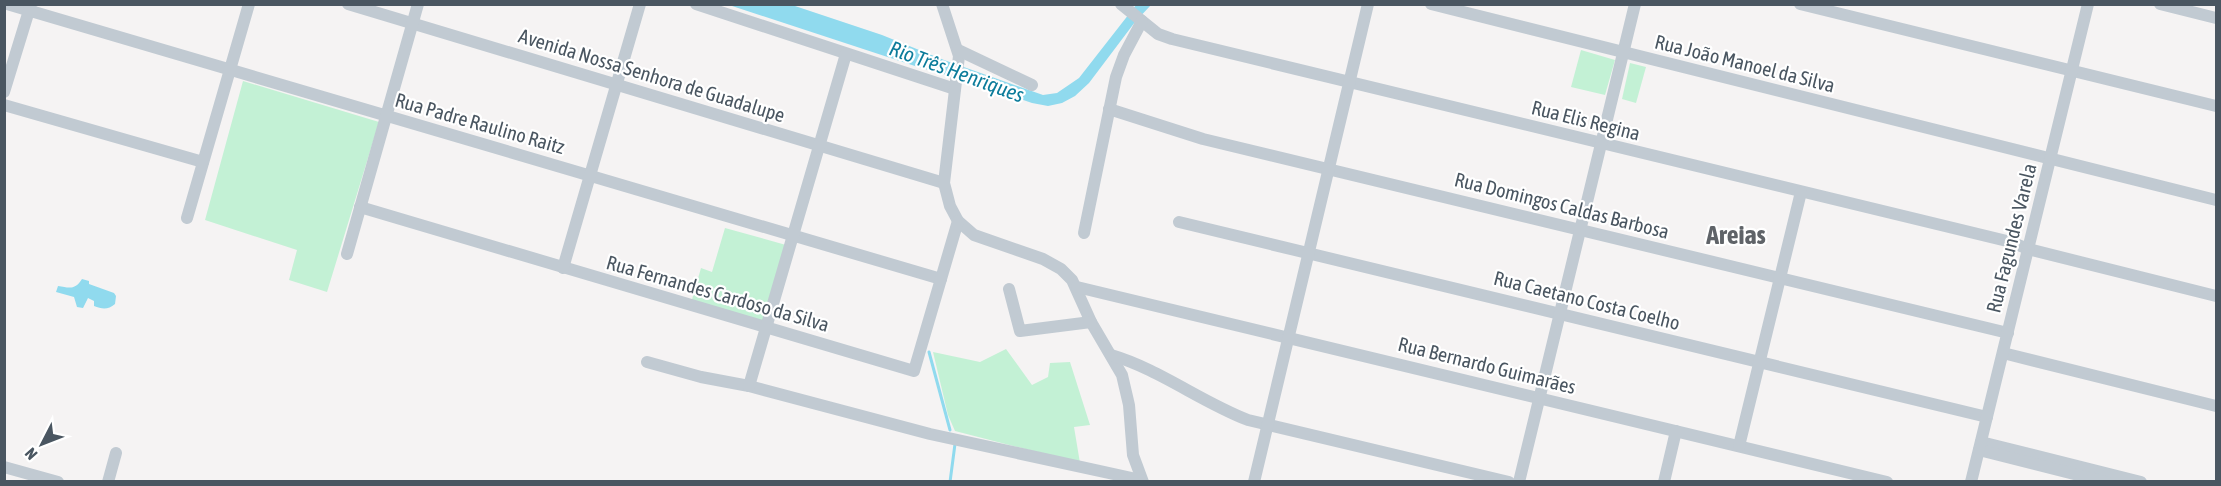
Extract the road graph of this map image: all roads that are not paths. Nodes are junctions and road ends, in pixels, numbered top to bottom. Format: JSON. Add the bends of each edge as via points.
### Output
{"nodes":[{"id":1,"x":7,"y":4,"type":"edge"},
{"id":2,"x":249,"y":4,"type":"edge"},
{"id":3,"x":348,"y":4,"type":"edge"},
{"id":4,"x":418,"y":4,"type":"edge"},
{"id":5,"x":640,"y":4,"type":"edge"},
{"id":6,"x":696,"y":4,"type":"edge"},
{"id":7,"x":942,"y":4,"type":"edge"},
{"id":8,"x":1368,"y":4,"type":"edge"},
{"id":9,"x":1431,"y":4,"type":"edge"},
{"id":10,"x":1635,"y":4,"type":"edge"},
{"id":11,"x":1800,"y":4,"type":"edge"},
{"id":12,"x":2088,"y":4,"type":"edge"},
{"id":13,"x":2160,"y":4,"type":"edge"},
{"id":14,"x":1122,"y":5,"type":"edge"},
{"id":15,"x":30,"y":7,"type":"edge"},
{"id":16,"x":2217,"y":18,"type":"edge"},
{"id":17,"x":1141,"y":20,"type":"junction"},
{"id":18,"x":412,"y":22,"type":"junction"},
{"id":19,"x":1623,"y":52,"type":"junction"},
{"id":20,"x":846,"y":54,"type":"junction"},
{"id":21,"x":958,"y":56,"type":"junction"},
{"id":22,"x":230,"y":69,"type":"junction"},
{"id":23,"x":2072,"y":70,"type":"junction"},
{"id":24,"x":1349,"y":82,"type":"junction"},
{"id":25,"x":1032,"y":85,"type":"dead end"},
{"id":26,"x":616,"y":86,"type":"junction"},
{"id":27,"x":955,"y":86,"type":"junction"},
{"id":28,"x":4,"y":92,"type":"edge"},
{"id":29,"x":4,"y":105,"type":"edge"},
{"id":30,"x":2217,"y":106,"type":"edge"},
{"id":31,"x":1109,"y":109,"type":"junction"},
{"id":32,"x":386,"y":115,"type":"junction"},
{"id":33,"x":1601,"y":144,"type":"junction"},
{"id":34,"x":819,"y":146,"type":"junction"},
{"id":35,"x":2050,"y":159,"type":"junction"},
{"id":36,"x":203,"y":162,"type":"junction"},
{"id":37,"x":1329,"y":168,"type":"junction"},
{"id":38,"x":590,"y":175,"type":"junction"},
{"id":39,"x":944,"y":183,"type":"junction"},
{"id":40,"x":1801,"y":192,"type":"junction"},
{"id":41,"x":2217,"y":200,"type":"edge"},
{"id":42,"x":360,"y":207,"type":"junction"},
{"id":43,"x":187,"y":218,"type":"dead end"},
{"id":44,"x":958,"y":220,"type":"junction"},
{"id":45,"x":1179,"y":222,"type":"dead end"},
{"id":46,"x":1580,"y":230,"type":"junction"},
{"id":47,"x":1084,"y":233,"type":"dead end"},
{"id":48,"x":793,"y":235,"type":"junction"},
{"id":49,"x":2028,"y":249,"type":"junction"},
{"id":50,"x":1308,"y":253,"type":"junction"},
{"id":51,"x":347,"y":254,"type":"dead end"},
{"id":52,"x":563,"y":268,"type":"junction"},
{"id":53,"x":1780,"y":278,"type":"junction"},
{"id":54,"x":941,"y":279,"type":"junction"},
{"id":55,"x":1077,"y":287,"type":"junction"},
{"id":56,"x":1009,"y":289,"type":"dead end"},
{"id":57,"x":2217,"y":296,"type":"edge"},
{"id":58,"x":1560,"y":314,"type":"junction"},
{"id":59,"x":1091,"y":322,"type":"junction"},
{"id":60,"x":766,"y":328,"type":"junction"},
{"id":61,"x":2008,"y":333,"type":"junction"},
{"id":62,"x":1288,"y":338,"type":"junction"},
{"id":63,"x":2003,"y":353,"type":"junction"},
{"id":64,"x":1111,"y":355,"type":"junction"},
{"id":65,"x":647,"y":362,"type":"dead end"},
{"id":66,"x":1760,"y":362,"type":"junction"},
{"id":67,"x":749,"y":386,"type":"junction"},
{"id":68,"x":1540,"y":398,"type":"junction"},
{"id":69,"x":2217,"y":406,"type":"edge"},
{"id":70,"x":1987,"y":417,"type":"junction"},
{"id":71,"x":1267,"y":425,"type":"junction"},
{"id":72,"x":1676,"y":431,"type":"junction"},
{"id":73,"x":1739,"y":446,"type":"junction"},
{"id":74,"x":1980,"y":446,"type":"junction"},
{"id":75,"x":116,"y":453,"type":"dead end"},
{"id":76,"x":4,"y":466,"type":"edge"},
{"id":77,"x":2063,"y":466,"type":"junction"},
{"id":78,"x":1142,"y":481,"type":"edge"},
{"id":79,"x":58,"y":482,"type":"edge"},
{"id":80,"x":108,"y":482,"type":"edge"},
{"id":81,"x":1254,"y":482,"type":"edge"},
{"id":82,"x":1509,"y":482,"type":"edge"},
{"id":83,"x":1520,"y":482,"type":"edge"},
{"id":84,"x":1665,"y":482,"type":"edge"},
{"id":85,"x":1887,"y":482,"type":"edge"},
{"id":86,"x":1971,"y":482,"type":"edge"},
{"id":87,"x":2106,"y":482,"type":"edge"},
{"id":88,"x":2141,"y":482,"type":"edge"}],
"edges":[{"from":1,"to":15,"type":"street","name":"Rua Padre Raulino Raitz"},
{"from":2,"to":22,"type":"street"},
{"from":3,"to":18,"type":"street","name":"Avenida Nossa Senhora de Guadalupe"},
{"from":4,"to":18,"type":"street"},
{"from":5,"to":26,"type":"street"},
{"from":6,"to":20,"type":"street"},
{"from":7,"to":21,"type":"street"},
{"from":8,"to":24,"type":"street"},
{"from":9,"to":19,"type":"street","name":"Rua João Manoel da Silva"},
{"from":10,"to":19,"type":"street"},
{"from":11,"to":23,"type":"street"},
{"from":12,"to":23,"type":"street","name":"Rua Fagundes Varela"},
{"from":13,"to":16,"type":"street"},
{"from":14,"to":17,"type":"street","name":"Rua Elis Regina"},
{"from":15,"to":22,"type":"street","name":"Rua Padre Raulino Raitz"},
{"from":15,"to":28,"type":"street"},
{"from":17,"to":24,"type":"street","name":"Rua Elis Regina","via":[[1158,34],[1172,39]]},
{"from":17,"to":31,"type":"street","via":[[1119,65]]},
{"from":18,"to":26,"type":"street","name":"Avenida Nossa Senhora de Guadalupe"},
{"from":18,"to":32,"type":"street"},
{"from":19,"to":33,"type":"street"},
{"from":19,"to":35,"type":"street","name":"Rua João Manoel da Silva"},
{"from":20,"to":27,"type":"street"},
{"from":20,"to":34,"type":"street"},
{"from":21,"to":25,"type":"street"},
{"from":21,"to":27,"type":"street"},
{"from":22,"to":32,"type":"street","name":"Rua Padre Raulino Raitz"},
{"from":22,"to":36,"type":"street"},
{"from":23,"to":30,"type":"street"},
{"from":23,"to":35,"type":"street","name":"Rua Fagundes Varela"},
{"from":24,"to":33,"type":"street","name":"Rua Elis Regina"},
{"from":24,"to":37,"type":"street"},
{"from":26,"to":34,"type":"street","name":"Avenida Nossa Senhora de Guadalupe"},
{"from":26,"to":38,"type":"street"},
{"from":27,"to":39,"type":"street"},
{"from":29,"to":36,"type":"street"},
{"from":31,"to":37,"type":"street","name":"Rua Domingos Caldas Barbosa","via":[[1203,139]]},
{"from":31,"to":47,"type":"street"},
{"from":32,"to":38,"type":"street","name":"Rua Padre Raulino Raitz"},
{"from":32,"to":42,"type":"street"},
{"from":33,"to":40,"type":"street","name":"Rua Elis Regina"},
{"from":33,"to":46,"type":"street"},
{"from":34,"to":39,"type":"street","name":"Avenida Nossa Senhora de Guadalupe"},
{"from":34,"to":48,"type":"street"},
{"from":35,"to":41,"type":"street","name":"Rua João Manoel da Silva"},
{"from":35,"to":49,"type":"street","name":"Rua Fagundes Varela"},
{"from":36,"to":43,"type":"street"},
{"from":37,"to":46,"type":"street","name":"Rua Domingos Caldas Barbosa"},
{"from":37,"to":50,"type":"street"},
{"from":38,"to":48,"type":"street","name":"Rua Padre Raulino Raitz"},
{"from":38,"to":52,"type":"street"},
{"from":39,"to":44,"type":"street"},
{"from":40,"to":49,"type":"street","name":"Rua Elis Regina"},
{"from":40,"to":53,"type":"street"},
{"from":42,"to":51,"type":"street"},
{"from":42,"to":52,"type":"street","name":"Rua Fernandes Cardoso da Silva"},
{"from":44,"to":54,"type":"street","name":"Rua Fernandes Cardoso da Silva"},
{"from":44,"to":55,"type":"street","via":[[974,235],[1054,264]]},
{"from":45,"to":50,"type":"street","name":"Rua Caetano Costa Coelho"},
{"from":46,"to":53,"type":"street","name":"Rua Domingos Caldas Barbosa"},
{"from":46,"to":58,"type":"street"},
{"from":48,"to":54,"type":"street","name":"Rua Padre Raulino Raitz"},
{"from":48,"to":60,"type":"street"},
{"from":49,"to":57,"type":"street","name":"Rua Elis Regina"},
{"from":49,"to":61,"type":"street","name":"Rua Fagundes Varela"},
{"from":50,"to":58,"type":"street","name":"Rua Caetano Costa Coelho"},
{"from":50,"to":62,"type":"street"},
{"from":52,"to":60,"type":"street","name":"Rua Fernandes Cardoso da Silva"},
{"from":53,"to":61,"type":"street","name":"Rua Domingos Caldas Barbosa"},
{"from":53,"to":66,"type":"street"},
{"from":54,"to":60,"type":"street","name":"Rua Fernandes Cardoso da Silva","via":[[914,371]]},
{"from":55,"to":59,"type":"street"},
{"from":55,"to":62,"type":"street","name":"Rua Bernardo Guimarães"},
{"from":56,"to":59,"type":"street","via":[[1020,331]]},
{"from":58,"to":66,"type":"street","name":"Rua Caetano Costa Coelho"},
{"from":58,"to":68,"type":"street"},
{"from":59,"to":64,"type":"street"},
{"from":60,"to":67,"type":"street"},
{"from":61,"to":63,"type":"street","name":"Rua Fagundes Varela"},
{"from":62,"to":68,"type":"street","name":"Rua Bernardo Guimarães"},
{"from":62,"to":71,"type":"street"},
{"from":63,"to":69,"type":"street"},
{"from":63,"to":70,"type":"street","name":"Rua Fagundes Varela"},
{"from":64,"to":71,"type":"street","via":[[1225,411]]},
{"from":64,"to":78,"type":"street","via":[[1125,386],[1133,455]]},
{"from":65,"to":67,"type":"street"},
{"from":66,"to":70,"type":"street","name":"Rua Caetano Costa Coelho"},
{"from":66,"to":73,"type":"street"},
{"from":67,"to":78,"type":"street","via":[[941,436]]},
{"from":68,"to":72,"type":"street","name":"Rua Bernardo Guimarães"},
{"from":68,"to":83,"type":"street"},
{"from":70,"to":74,"type":"street","name":"Rua Fagundes Varela"},
{"from":71,"to":81,"type":"street"},
{"from":71,"to":82,"type":"street"},
{"from":72,"to":73,"type":"street","name":"Rua Bernardo Guimarães"},
{"from":72,"to":84,"type":"street"},
{"from":73,"to":85,"type":"street","name":"Rua Bernardo Guimarães"},
{"from":74,"to":77,"type":"street"},
{"from":74,"to":86,"type":"street","name":"Rua Fagundes Varela"},
{"from":75,"to":80,"type":"street"},
{"from":76,"to":79,"type":"street"},
{"from":77,"to":87,"type":"street"},
{"from":77,"to":88,"type":"street"}]}
